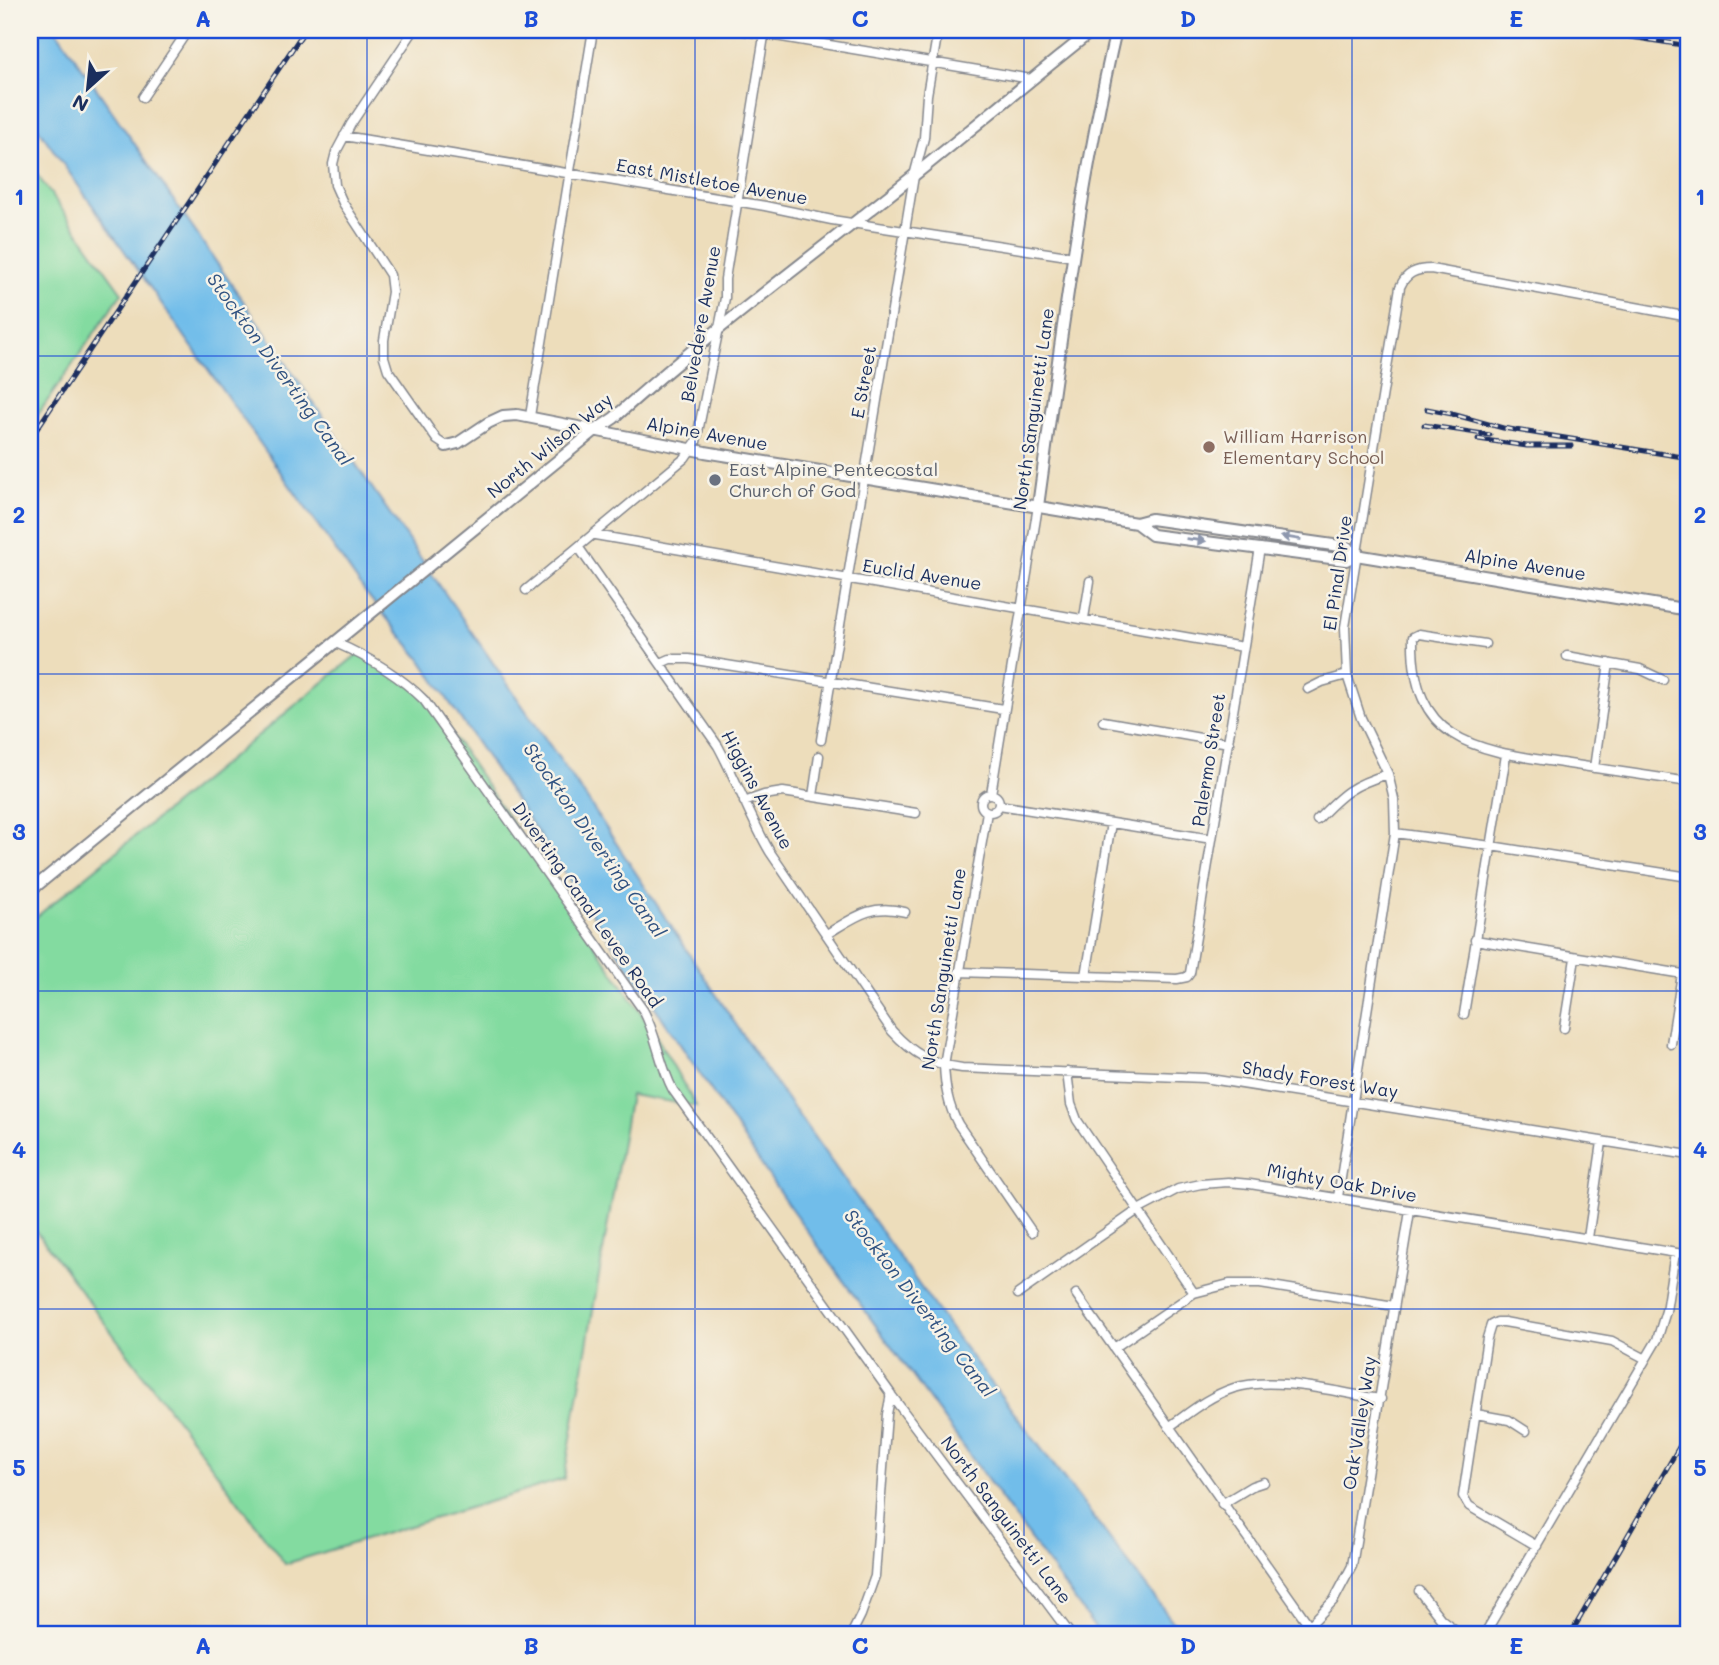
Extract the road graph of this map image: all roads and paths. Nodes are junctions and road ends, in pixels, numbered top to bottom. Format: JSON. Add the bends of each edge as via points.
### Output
{"nodes":[{"id":1,"x":188,"y":30,"type":"edge"},
{"id":2,"x":414,"y":30,"type":"edge"},
{"id":3,"x":593,"y":30,"type":"edge"},
{"id":4,"x":740,"y":30,"type":"edge"},
{"id":5,"x":938,"y":30,"type":"edge"},
{"id":6,"x":1093,"y":30,"type":"edge"},
{"id":7,"x":1115,"y":30,"type":"edge"},
{"id":8,"x":765,"y":32,"type":"edge"},
{"id":9,"x":933,"y":62,"type":"junction"},
{"id":10,"x":1031,"y":79,"type":"junction"},
{"id":11,"x":142,"y":97,"type":"dead end"},
{"id":12,"x":344,"y":136,"type":"junction"},
{"id":13,"x":570,"y":174,"type":"junction"},
{"id":14,"x":914,"y":176,"type":"junction"},
{"id":15,"x":738,"y":202,"type":"junction"},
{"id":16,"x":854,"y":223,"type":"junction"},
{"id":17,"x":905,"y":231,"type":"junction"},
{"id":18,"x":1074,"y":257,"type":"junction"},
{"id":19,"x":1689,"y":317,"type":"edge"},
{"id":20,"x":718,"y":331,"type":"junction"},
{"id":21,"x":530,"y":416,"type":"junction"},
{"id":22,"x":593,"y":432,"type":"junction"},
{"id":23,"x":446,"y":446,"type":"joint"},
{"id":24,"x":692,"y":450,"type":"junction"},
{"id":25,"x":863,"y":479,"type":"junction"},
{"id":26,"x":1038,"y":506,"type":"junction"},
{"id":27,"x":1136,"y":523,"type":"junction"},
{"id":28,"x":596,"y":535,"type":"junction"},
{"id":29,"x":579,"y":548,"type":"junction"},
{"id":30,"x":1260,"y":548,"type":"junction"},
{"id":31,"x":1356,"y":555,"type":"junction"},
{"id":32,"x":848,"y":579,"type":"junction"},
{"id":33,"x":1090,"y":581,"type":"dead end"},
{"id":34,"x":526,"y":590,"type":"dead end"},
{"id":35,"x":1020,"y":607,"type":"junction"},
{"id":36,"x":1689,"y":610,"type":"edge"},
{"id":37,"x":1084,"y":618,"type":"junction"},
{"id":38,"x":336,"y":643,"type":"junction"},
{"id":39,"x":1485,"y":644,"type":"dead end"},
{"id":40,"x":1243,"y":647,"type":"junction"},
{"id":41,"x":1567,"y":656,"type":"dead end"},
{"id":42,"x":661,"y":663,"type":"junction"},
{"id":43,"x":1609,"y":663,"type":"junction"},
{"id":44,"x":1348,"y":676,"type":"junction"},
{"id":45,"x":1662,"y":681,"type":"dead end"},
{"id":46,"x":831,"y":682,"type":"junction"},
{"id":47,"x":1308,"y":689,"type":"dead end"},
{"id":48,"x":1003,"y":709,"type":"junction"},
{"id":49,"x":1103,"y":721,"type":"dead end"},
{"id":50,"x":821,"y":740,"type":"dead end"},
{"id":51,"x":1229,"y":743,"type":"junction"},
{"id":52,"x":1506,"y":755,"type":"junction"},
{"id":53,"x":819,"y":756,"type":"dead end"},
{"id":54,"x":1594,"y":768,"type":"junction"},
{"id":55,"x":1388,"y":774,"type":"junction"},
{"id":56,"x":1689,"y":782,"type":"edge"},
{"id":57,"x":991,"y":794,"type":"junction"},
{"id":58,"x":813,"y":796,"type":"junction"},
{"id":59,"x":744,"y":802,"type":"junction"},
{"id":60,"x":999,"y":805,"type":"junction"},
{"id":61,"x":987,"y":812,"type":"junction"},
{"id":62,"x":916,"y":813,"type":"dead end"},
{"id":63,"x":1317,"y":820,"type":"dead end"},
{"id":64,"x":1111,"y":823,"type":"junction"},
{"id":65,"x":1395,"y":833,"type":"junction"},
{"id":66,"x":1212,"y":839,"type":"junction"},
{"id":67,"x":1491,"y":845,"type":"junction"},
{"id":68,"x":1689,"y":877,"type":"edge"},
{"id":69,"x":30,"y":891,"type":"edge"},
{"id":70,"x":905,"y":912,"type":"dead end"},
{"id":71,"x":827,"y":934,"type":"junction"},
{"id":72,"x":1475,"y":940,"type":"junction"},
{"id":73,"x":1575,"y":958,"type":"junction"},
{"id":74,"x":958,"y":972,"type":"junction"},
{"id":75,"x":1686,"y":975,"type":"edge"},
{"id":76,"x":1086,"y":976,"type":"junction"},
{"id":77,"x":1464,"y":1014,"type":"dead end"},
{"id":78,"x":1564,"y":1028,"type":"dead end"},
{"id":79,"x":1671,"y":1044,"type":"dead end"},
{"id":80,"x":944,"y":1065,"type":"junction"},
{"id":81,"x":1067,"y":1072,"type":"junction"},
{"id":82,"x":1352,"y":1101,"type":"junction"},
{"id":83,"x":1602,"y":1142,"type":"junction"},
{"id":84,"x":1689,"y":1156,"type":"edge"},
{"id":85,"x":1338,"y":1197,"type":"junction"},
{"id":86,"x":1138,"y":1210,"type":"junction"},
{"id":87,"x":1410,"y":1211,"type":"junction"},
{"id":88,"x":1032,"y":1232,"type":"dead end"},
{"id":89,"x":1588,"y":1238,"type":"junction"},
{"id":90,"x":1675,"y":1253,"type":"junction"},
{"id":91,"x":1689,"y":1255,"type":"edge"},
{"id":92,"x":1194,"y":1293,"type":"junction"},
{"id":93,"x":1018,"y":1294,"type":"dead end"},
{"id":94,"x":1076,"y":1294,"type":"dead end"},
{"id":95,"x":1394,"y":1306,"type":"junction"},
{"id":96,"x":1114,"y":1348,"type":"junction"},
{"id":97,"x":1646,"y":1359,"type":"junction"},
{"id":98,"x":890,"y":1395,"type":"junction"},
{"id":99,"x":1381,"y":1399,"type":"junction"},
{"id":100,"x":1476,"y":1414,"type":"junction"},
{"id":101,"x":1169,"y":1427,"type":"junction"},
{"id":102,"x":1526,"y":1431,"type":"dead end"},
{"id":103,"x":1264,"y":1482,"type":"dead end"},
{"id":104,"x":1222,"y":1504,"type":"junction"},
{"id":105,"x":1537,"y":1546,"type":"junction"},
{"id":106,"x":1419,"y":1591,"type":"dead end"},
{"id":107,"x":1308,"y":1627,"type":"junction"},
{"id":108,"x":851,"y":1635,"type":"edge"},
{"id":109,"x":1071,"y":1635,"type":"edge"},
{"id":110,"x":1316,"y":1635,"type":"edge"},
{"id":111,"x":1462,"y":1635,"type":"edge"},
{"id":112,"x":1484,"y":1635,"type":"edge"}],
"edges":[{"from":1,"to":11,"type":"street"},
{"from":2,"to":12,"type":"street"},
{"from":3,"to":13,"type":"street"},
{"from":4,"to":8,"type":"street"},
{"from":5,"to":9,"type":"street","name":"E Street"},
{"from":6,"to":10,"type":"street","name":"North Wilson Way"},
{"from":7,"to":18,"type":"street","name":"North Sanguinetti Lane"},
{"from":8,"to":9,"type":"street"},
{"from":8,"to":15,"type":"street","name":"Belvedere Avenue"},
{"from":9,"to":10,"type":"street"},
{"from":9,"to":14,"type":"street","name":"E Street","via":[[924,138]]},
{"from":10,"to":14,"type":"street","name":"North Wilson Way"},
{"from":12,"to":13,"type":"street","name":"East Mistletoe Avenue"},
{"from":12,"to":23,"type":"street","via":[[334,159],[338,193],[385,265],[391,282],[386,365],[437,440]]},
{"from":13,"to":15,"type":"street","name":"East Mistletoe Avenue"},
{"from":13,"to":21,"type":"street"},
{"from":14,"to":16,"type":"street","name":"North Wilson Way"},
{"from":14,"to":17,"type":"street","name":"E Street"},
{"from":15,"to":16,"type":"street","name":"East Mistletoe Avenue"},
{"from":15,"to":20,"type":"street","name":"Belvedere Avenue"},
{"from":16,"to":17,"type":"street","name":"East Mistletoe Avenue"},
{"from":16,"to":20,"type":"street","name":"North Wilson Way"},
{"from":17,"to":18,"type":"street","name":"East Mistletoe Avenue"},
{"from":17,"to":25,"type":"street","name":"E Street"},
{"from":18,"to":26,"type":"street","name":"North Sanguinetti Lane"},
{"from":19,"to":31,"type":"street","name":"El Pinal Drive","via":[[1431,269],[1409,274],[1397,301]]},
{"from":20,"to":22,"type":"street","name":"North Wilson Way"},
{"from":20,"to":24,"type":"street","name":"Belvedere Avenue"},
{"from":21,"to":22,"type":"street","name":"Alpine Avenue"},
{"from":21,"to":23,"type":"street","name":"Alpine Avenue","via":[[503,416]]},
{"from":22,"to":24,"type":"street","name":"Alpine Avenue"},
{"from":22,"to":38,"type":"street","name":"North Wilson Way"},
{"from":24,"to":25,"type":"street","name":"Alpine Avenue"},
{"from":24,"to":28,"type":"street"},
{"from":25,"to":26,"type":"street","name":"Alpine Avenue"},
{"from":25,"to":32,"type":"street","name":"E Street"},
{"from":26,"to":27,"type":"street","name":"Alpine Avenue"},
{"from":26,"to":35,"type":"street","name":"North Sanguinetti Lane"},
{"from":27,"to":30,"type":"street","name":"Alpine Avenue","one_way":true,"via":[[1152,535]]},
{"from":31,"to":27,"type":"street","name":"Alpine Avenue","one_way":true,"via":[[1347,547],[1252,533],[1151,519]]},
{"from":28,"to":29,"type":"street"},
{"from":28,"to":32,"type":"street","name":"Euclid Avenue"},
{"from":29,"to":34,"type":"street"},
{"from":29,"to":42,"type":"street","name":"Higgins Avenue"},
{"from":30,"to":31,"type":"street","name":"Alpine Avenue","via":[[1346,560]]},
{"from":30,"to":40,"type":"street","name":"Palermo Street"},
{"from":31,"to":36,"type":"street","name":"Alpine Avenue"},
{"from":31,"to":44,"type":"street","name":"El Pinal Drive","via":[[1345,627]]},
{"from":32,"to":35,"type":"street","name":"Euclid Avenue"},
{"from":32,"to":46,"type":"street","name":"E Street"},
{"from":33,"to":37,"type":"street"},
{"from":35,"to":37,"type":"street","name":"Euclid Avenue"},
{"from":35,"to":48,"type":"street","name":"North Sanguinetti Lane"},
{"from":37,"to":40,"type":"street","name":"Euclid Avenue"},
{"from":38,"to":69,"type":"street","name":"North Wilson Way"},
{"from":38,"to":98,"type":"street","name":"Diverting Canal Levee Road","via":[[402,680],[424,700],[643,1010],[673,1090]]},
{"from":39,"to":52,"type":"street","via":[[1419,634],[1412,637],[1416,679],[1432,716],[1460,740]]},
{"from":40,"to":51,"type":"street","name":"Palermo Street"},
{"from":41,"to":43,"type":"street"},
{"from":42,"to":46,"type":"street","via":[[689,659]]},
{"from":42,"to":59,"type":"street","name":"Higgins Avenue","via":[[718,746]]},
{"from":43,"to":45,"type":"street","via":[[1640,668]]},
{"from":43,"to":54,"type":"street"},
{"from":44,"to":47,"type":"street"},
{"from":44,"to":55,"type":"street","name":"El Pinal Drive","via":[[1361,718]]},
{"from":46,"to":48,"type":"street"},
{"from":46,"to":50,"type":"street","name":"E Street"},
{"from":48,"to":57,"type":"street","name":"North Sanguinetti Lane"},
{"from":49,"to":51,"type":"street"},
{"from":51,"to":66,"type":"street","name":"Palermo Street"},
{"from":52,"to":54,"type":"street"},
{"from":52,"to":67,"type":"street"},
{"from":53,"to":58,"type":"street"},
{"from":54,"to":56,"type":"street"},
{"from":55,"to":63,"type":"street","via":[[1344,792]]},
{"from":55,"to":65,"type":"street","name":"El Pinal Drive"},
{"from":57,"to":60,"type":"street"},
{"from":57,"to":61,"type":"street","via":[[981,800]]},
{"from":58,"to":59,"type":"street","via":[[783,793]]},
{"from":58,"to":62,"type":"street"},
{"from":59,"to":71,"type":"street","name":"Higgins Avenue","via":[[770,852]]},
{"from":60,"to":61,"type":"street"},
{"from":60,"to":64,"type":"street"},
{"from":61,"to":74,"type":"street","name":"North Sanguinetti Lane"},
{"from":64,"to":66,"type":"street"},
{"from":64,"to":76,"type":"street"},
{"from":65,"to":67,"type":"street"},
{"from":65,"to":82,"type":"street","name":"El Pinal Drive"},
{"from":66,"to":76,"type":"street","name":"Palermo Street","via":[[1187,976]]},
{"from":67,"to":68,"type":"street"},
{"from":67,"to":72,"type":"street"},
{"from":70,"to":71,"type":"street","via":[[892,908],[866,911]]},
{"from":71,"to":80,"type":"street","name":"Higgins Avenue","via":[[892,1031],[914,1052]]},
{"from":72,"to":73,"type":"street"},
{"from":72,"to":77,"type":"street"},
{"from":73,"to":75,"type":"street"},
{"from":73,"to":78,"type":"street"},
{"from":74,"to":76,"type":"street"},
{"from":74,"to":80,"type":"street","name":"North Sanguinetti Lane"},
{"from":75,"to":79,"type":"street"},
{"from":80,"to":81,"type":"street","name":"Shady Forest Way"},
{"from":80,"to":88,"type":"street","name":"North Sanguinetti Lane","via":[[950,1108],[958,1124]]},
{"from":81,"to":82,"type":"street","name":"Shady Forest Way","via":[[1204,1078]]},
{"from":81,"to":86,"type":"street","via":[[1077,1120]]},
{"from":82,"to":83,"type":"street","name":"Shady Forest Way"},
{"from":82,"to":85,"type":"street","name":"El Pinal Drive"},
{"from":83,"to":84,"type":"street","name":"Shady Forest Way"},
{"from":83,"to":89,"type":"street"},
{"from":85,"to":86,"type":"street","name":"Mighty Oak Drive","via":[[1214,1183],[1178,1189]]},
{"from":85,"to":87,"type":"street","name":"Mighty Oak Drive"},
{"from":86,"to":92,"type":"street"},
{"from":86,"to":93,"type":"street","name":"Mighty Oak Drive"},
{"from":87,"to":89,"type":"street","name":"Mighty Oak Drive"},
{"from":87,"to":95,"type":"street","name":"Oak Valley Way"},
{"from":89,"to":90,"type":"street","name":"Mighty Oak Drive"},
{"from":90,"to":91,"type":"street","name":"Mighty Oak Drive"},
{"from":90,"to":97,"type":"street","via":[[1662,1326]]},
{"from":92,"to":95,"type":"street","via":[[1247,1283]]},
{"from":92,"to":96,"type":"street"},
{"from":94,"to":96,"type":"street"},
{"from":95,"to":99,"type":"street","name":"Oak Valley Way"},
{"from":96,"to":101,"type":"street"},
{"from":97,"to":100,"type":"street","via":[[1612,1341],[1497,1322],[1488,1331]]},
{"from":97,"to":105,"type":"street"},
{"from":98,"to":108,"type":"street","via":[[875,1576]]},
{"from":98,"to":109,"type":"street","name":"North Sanguinetti Lane"},
{"from":99,"to":101,"type":"street","via":[[1262,1382],[1205,1400]]},
{"from":99,"to":107,"type":"street","name":"Oak Valley Way","via":[[1352,1566],[1334,1600]]},
{"from":100,"to":102,"type":"street","via":[[1508,1420]]},
{"from":100,"to":105,"type":"street","via":[[1465,1502]]},
{"from":101,"to":104,"type":"street"},
{"from":103,"to":104,"type":"street"},
{"from":104,"to":107,"type":"street"},
{"from":105,"to":112,"type":"street"},
{"from":106,"to":111,"type":"street","via":[[1441,1619]]},
{"from":107,"to":110,"type":"street"}]}
